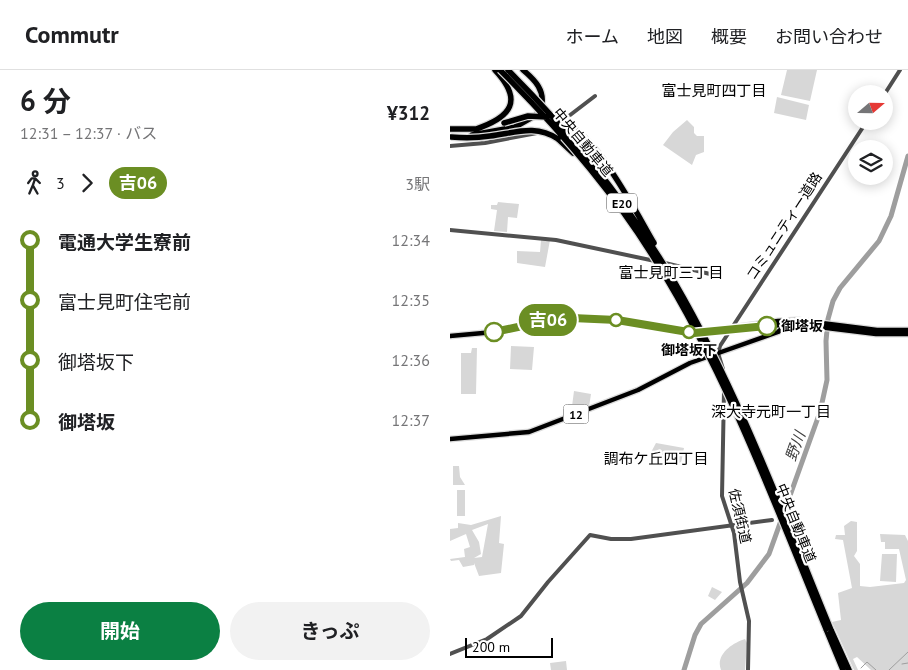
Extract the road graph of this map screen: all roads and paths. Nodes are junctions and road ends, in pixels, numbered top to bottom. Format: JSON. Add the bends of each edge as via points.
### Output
{"nodes":[{"id":1,"x":495,"y":70,"type":"edge"},
{"id":2,"x":500,"y":70,"type":"edge"},
{"id":3,"x":508,"y":70,"type":"edge"},
{"id":4,"x":523,"y":70,"type":"edge"},
{"id":5,"x":900,"y":70,"type":"edge"},
{"id":6,"x":890,"y":85,"type":"edge"},
{"id":7,"x":595,"y":96,"type":"dead end"},
{"id":8,"x":450,"y":129,"type":"edge"},
{"id":9,"x":476,"y":129,"type":"junction"},
{"id":10,"x":861,"y":130,"type":"edge"},
{"id":11,"x":450,"y":137,"type":"edge"},
{"id":12,"x":450,"y":146,"type":"edge"},
{"id":13,"x":621,"y":210,"type":"junction"},
{"id":14,"x":450,"y":230,"type":"edge"},
{"id":15,"x":710,"y":274,"type":"dead end"},
{"id":16,"x":790,"y":321,"type":"junction"},
{"id":17,"x":785,"y":324,"type":"junction"},
{"id":18,"x":823,"y":325,"type":"junction"},
{"id":19,"x":834,"y":327,"type":"junction"},
{"id":20,"x":730,"y":329,"type":"junction"},
{"id":21,"x":908,"y":330,"type":"edge"},
{"id":22,"x":908,"y":334,"type":"edge"},
{"id":23,"x":450,"y":336,"type":"edge"},
{"id":24,"x":716,"y":353,"type":"junction"},
{"id":25,"x":450,"y":439,"type":"edge"},
{"id":26,"x":772,"y":520,"type":"dead end"},
{"id":27,"x":731,"y":525,"type":"junction"},
{"id":28,"x":829,"y":630,"type":"junction"},
{"id":29,"x":450,"y":654,"type":"edge"},
{"id":30,"x":748,"y":670,"type":"edge"},
{"id":31,"x":843,"y":670,"type":"edge"},
{"id":32,"x":849,"y":670,"type":"edge"}],
"edges":[{"from":1,"to":9,"type":"highway","via":[[508,88],[510,107],[500,120]]},
{"from":2,"to":13,"type":"highway","name":"中央自動車道","number":"E20","bridge":true,"via":[[557,129]]},
{"from":3,"to":24,"type":"highway","name":"中央自動車道","number":"E20","bridge":true,"via":[[558,121],[615,193],[671,276]]},
{"from":4,"to":11,"type":"highway","bridge":true,"via":[[541,90],[542,104],[537,114],[510,128]]},
{"from":5,"to":6,"type":"street"},
{"from":7,"to":12,"type":"street","via":[[546,131]]},
{"from":8,"to":9,"type":"highway"},
{"from":9,"to":24,"type":"highway","bridge":true,"via":[[522,117],[540,116],[564,122],[583,135],[652,238]]},
{"from":10,"to":20,"type":"street","name":"コミュニティー道路"},
{"from":11,"to":13,"type":"highway","bridge":true,"via":[[482,137],[525,130],[539,130],[552,135],[568,147]]},
{"from":13,"to":28,"type":"highway","name":"中央自動車道","number":"E20","bridge":true,"via":[[667,279],[716,370]]},
{"from":14,"to":15,"type":"street","via":[[570,242]]},
{"from":16,"to":17,"type":"main road","number":"12"},
{"from":16,"to":18,"type":"main road","number":"12"},
{"from":16,"to":20,"type":"main road","number":"12"},
{"from":17,"to":18,"type":"main road","number":"12"},
{"from":17,"to":20,"type":"main road","number":"12","via":[[736,331]]},
{"from":17,"to":24,"type":"main road","number":"12","via":[[778,332]]},
{"from":18,"to":19,"type":"main road","number":"12"},
{"from":19,"to":21,"type":"main road","number":"12"},
{"from":19,"to":22,"type":"main road","number":"12","via":[[881,334]]},
{"from":20,"to":23,"type":"main road","number":"12","via":[[694,333],[617,320],[572,318]]},
{"from":20,"to":24,"type":"street","name":"コミュニティー道路"},
{"from":24,"to":25,"type":"main road","number":"12","via":[[641,389],[529,432]]},
{"from":24,"to":27,"type":"street","name":"佐須街道","via":[[724,385],[722,496]]},
{"from":24,"to":28,"type":"highway","name":"中央自動車道","number":"E20","bridge":true},
{"from":26,"to":27,"type":"street"},
{"from":27,"to":29,"type":"street","via":[[627,540],[590,535],[521,616],[487,639]]},
{"from":27,"to":30,"type":"street","name":"佐須街道","via":[[749,623]]},
{"from":28,"to":31,"type":"highway","name":"中央自動車道","number":"E20"},
{"from":28,"to":32,"type":"highway","name":"中央自動車道","number":"E20"}]}
